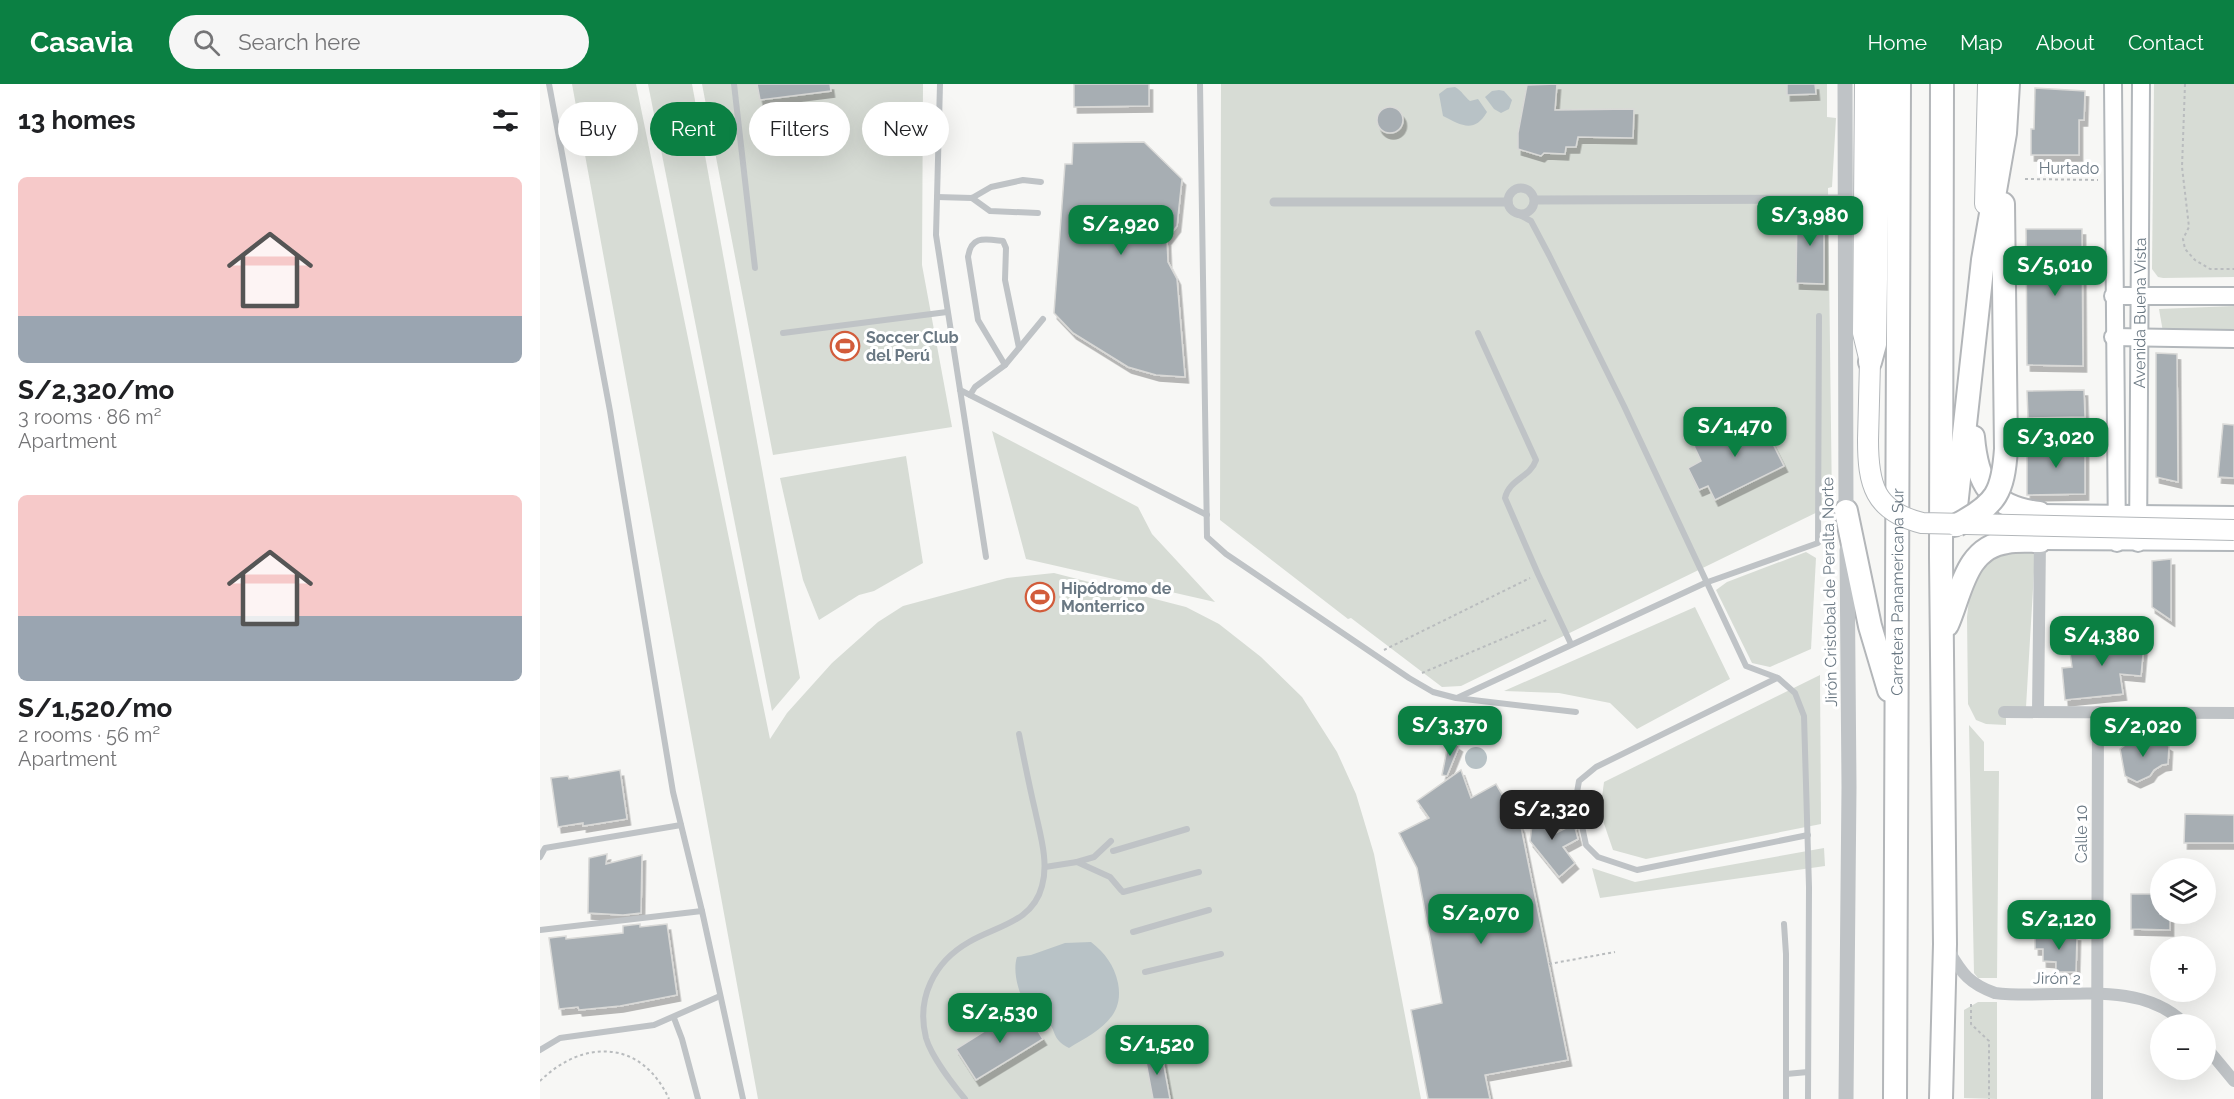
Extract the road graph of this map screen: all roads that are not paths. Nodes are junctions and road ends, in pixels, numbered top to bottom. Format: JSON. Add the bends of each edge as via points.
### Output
{"nodes":[{"id":1,"x":549,"y":84,"type":"edge"},
{"id":2,"x":734,"y":84,"type":"edge"},
{"id":3,"x":940,"y":84,"type":"edge"},
{"id":4,"x":1200,"y":84,"type":"edge"},
{"id":5,"x":1845,"y":84,"type":"edge"},
{"id":6,"x":1865,"y":84,"type":"edge"},
{"id":7,"x":1879,"y":84,"type":"edge"},
{"id":8,"x":1899,"y":84,"type":"edge"},
{"id":9,"x":1942,"y":84,"type":"edge"},
{"id":10,"x":2113,"y":84,"type":"edge"},
{"id":11,"x":2141,"y":84,"type":"edge"},
{"id":12,"x":1994,"y":85,"type":"edge"},
{"id":13,"x":2002,"y":152,"type":"junction"},
{"id":14,"x":1041,"y":182,"type":"dead end"},
{"id":15,"x":937,"y":197,"type":"junction"},
{"id":16,"x":972,"y":198,"type":"junction"},
{"id":17,"x":1846,"y":199,"type":"junction"},
{"id":18,"x":1534,"y":200,"type":"junction"},
{"id":19,"x":1508,"y":201,"type":"junction"},
{"id":20,"x":1274,"y":202,"type":"dead end"},
{"id":21,"x":1038,"y":213,"type":"dead end"},
{"id":22,"x":1518,"y":214,"type":"junction"},
{"id":23,"x":1983,"y":260,"type":"junction"},
{"id":24,"x":755,"y":268,"type":"dead end"},
{"id":25,"x":2113,"y":296,"type":"junction"},
{"id":26,"x":2139,"y":296,"type":"junction"},
{"id":27,"x":2234,"y":296,"type":"edge"},
{"id":28,"x":947,"y":312,"type":"junction"},
{"id":29,"x":1819,"y":316,"type":"dead end"},
{"id":30,"x":1043,"y":319,"type":"dead end"},
{"id":31,"x":783,"y":333,"type":"dead end"},
{"id":32,"x":1478,"y":333,"type":"dead end"},
{"id":33,"x":2113,"y":338,"type":"junction"},
{"id":34,"x":2139,"y":338,"type":"junction"},
{"id":35,"x":2234,"y":339,"type":"edge"},
{"id":36,"x":1019,"y":348,"type":"junction"},
{"id":37,"x":1870,"y":362,"type":"junction"},
{"id":38,"x":1005,"y":365,"type":"junction"},
{"id":39,"x":960,"y":390,"type":"junction"},
{"id":40,"x":1970,"y":393,"type":"junction"},
{"id":41,"x":970,"y":395,"type":"junction"},
{"id":42,"x":1846,"y":511,"type":"junction"},
{"id":43,"x":2040,"y":513,"type":"joint"},
{"id":44,"x":1206,"y":515,"type":"junction"},
{"id":45,"x":2117,"y":515,"type":"junction"},
{"id":46,"x":2138,"y":515,"type":"junction"},
{"id":47,"x":2234,"y":515,"type":"edge"},
{"id":48,"x":1957,"y":525,"type":"junction"},
{"id":49,"x":2234,"y":530,"type":"edge"},
{"id":50,"x":2040,"y":542,"type":"junction"},
{"id":51,"x":2234,"y":542,"type":"edge"},
{"id":52,"x":2117,"y":543,"type":"junction"},
{"id":53,"x":2138,"y":543,"type":"junction"},
{"id":54,"x":986,"y":557,"type":"dead end"},
{"id":55,"x":1941,"y":557,"type":"junction"},
{"id":56,"x":1706,"y":583,"type":"junction"},
{"id":57,"x":1943,"y":636,"type":"junction"},
{"id":58,"x":1571,"y":644,"type":"junction"},
{"id":59,"x":1778,"y":678,"type":"junction"},
{"id":60,"x":1456,"y":698,"type":"junction"},
{"id":61,"x":1895,"y":709,"type":"junction"},
{"id":62,"x":1576,"y":712,"type":"dead end"},
{"id":63,"x":2004,"y":712,"type":"dead end"},
{"id":64,"x":2038,"y":712,"type":"junction"},
{"id":65,"x":2098,"y":712,"type":"junction"},
{"id":66,"x":2234,"y":713,"type":"edge"},
{"id":67,"x":1019,"y":734,"type":"dead end"},
{"id":68,"x":681,"y":825,"type":"junction"},
{"id":69,"x":1187,"y":830,"type":"dead end"},
{"id":70,"x":1808,"y":835,"type":"junction"},
{"id":71,"x":1111,"y":841,"type":"dead end"},
{"id":72,"x":1113,"y":851,"type":"dead end"},
{"id":73,"x":540,"y":857,"type":"edge"},
{"id":74,"x":1077,"y":862,"type":"junction"},
{"id":75,"x":1045,"y":867,"type":"junction"},
{"id":76,"x":1199,"y":872,"type":"dead end"},
{"id":77,"x":702,"y":910,"type":"junction"},
{"id":78,"x":1209,"y":910,"type":"dead end"},
{"id":79,"x":1784,"y":924,"type":"dead end"},
{"id":80,"x":540,"y":930,"type":"edge"},
{"id":81,"x":1133,"y":932,"type":"dead end"},
{"id":82,"x":1945,"y":944,"type":"junction"},
{"id":83,"x":1221,"y":954,"type":"dead end"},
{"id":84,"x":1145,"y":972,"type":"dead end"},
{"id":85,"x":2097,"y":995,"type":"junction"},
{"id":86,"x":720,"y":996,"type":"junction"},
{"id":87,"x":2174,"y":1014,"type":"edge"},
{"id":88,"x":674,"y":1018,"type":"junction"},
{"id":89,"x":540,"y":1050,"type":"edge"},
{"id":90,"x":2216,"y":1059,"type":"edge"},
{"id":91,"x":1808,"y":1072,"type":"junction"},
{"id":92,"x":1786,"y":1074,"type":"junction"},
{"id":93,"x":2234,"y":1081,"type":"edge"},
{"id":94,"x":1893,"y":1093,"type":"edge"},
{"id":95,"x":1944,"y":1093,"type":"edge"},
{"id":96,"x":698,"y":1099,"type":"edge"},
{"id":97,"x":743,"y":1099,"type":"edge"},
{"id":98,"x":965,"y":1099,"type":"edge"},
{"id":99,"x":1786,"y":1099,"type":"edge"},
{"id":100,"x":1808,"y":1099,"type":"edge"},
{"id":101,"x":1846,"y":1099,"type":"edge"},
{"id":102,"x":2097,"y":1099,"type":"edge"}],
"edges":[{"from":1,"to":68,"type":"lane"},
{"from":2,"to":24,"type":"lane"},
{"from":3,"to":15,"type":"lane"},
{"from":4,"to":44,"type":"lane"},
{"from":5,"to":17,"type":"street","name":"Jirón Cristobal de Peralta Norte"},
{"from":6,"to":37,"type":"main road","via":[[1863,333]]},
{"from":7,"to":37,"type":"highway","via":[[1875,344]]},
{"from":8,"to":61,"type":"highway","name":"Carretera Panamericana Sur"},
{"from":9,"to":55,"type":"highway"},
{"from":10,"to":25,"type":"main road","name":"Avenida Buena Vista"},
{"from":11,"to":26,"type":"main road","name":"Avenida Buena Vista"},
{"from":12,"to":13,"type":"highway"},
{"from":12,"to":23,"type":"main road"},
{"from":13,"to":23,"type":"highway"},
{"from":13,"to":48,"type":"highway","bridge":true,"via":[[2007,449],[1997,494]]},
{"from":14,"to":16,"type":"lane","via":[[1023,180],[991,187]]},
{"from":15,"to":16,"type":"lane"},
{"from":15,"to":28,"type":"lane","via":[[936,236]]},
{"from":16,"to":21,"type":"lane","via":[[990,211]]},
{"from":17,"to":18,"type":"street"},
{"from":17,"to":42,"type":"street","name":"Jirón Cristobal de Peralta Norte"},
{"from":18,"to":19,"type":"street","via":[[1528,189],[1520,187],[1510,194]]},
{"from":18,"to":22,"type":"street","via":[[1530,211]]},
{"from":19,"to":20,"type":"street"},
{"from":19,"to":22,"type":"street"},
{"from":22,"to":56,"type":"lane","via":[[1530,221],[1549,255]]},
{"from":23,"to":40,"type":"highway"},
{"from":25,"to":26,"type":"main road"},
{"from":25,"to":33,"type":"main road","name":"Avenida Buena Vista"},
{"from":26,"to":27,"type":"main road"},
{"from":26,"to":34,"type":"main road","name":"Avenida Buena Vista"},
{"from":28,"to":31,"type":"lane"},
{"from":28,"to":39,"type":"lane"},
{"from":29,"to":56,"type":"lane","via":[[1818,543]]},
{"from":30,"to":36,"type":"lane"},
{"from":32,"to":58,"type":"lane","via":[[1536,460],[1533,469],[1507,488],[1504,498]]},
{"from":33,"to":34,"type":"main road"},
{"from":33,"to":45,"type":"main road","name":"Avenida Buena Vista"},
{"from":34,"to":35,"type":"main road"},
{"from":34,"to":46,"type":"main road","name":"Avenida Buena Vista"},
{"from":36,"to":38,"type":"lane"},
{"from":36,"to":38,"type":"lane","via":[[1005,280],[1006,248],[1003,241],[974,242],[968,257],[978,320]]},
{"from":37,"to":48,"type":"main road","bridge":true,"via":[[1868,465],[1874,490],[1893,511],[1911,520]]},
{"from":38,"to":41,"type":"lane"},
{"from":39,"to":41,"type":"lane"},
{"from":39,"to":54,"type":"lane"},
{"from":40,"to":43,"type":"highway","via":[[1974,456],[1980,477],[1991,494],[2006,505]]},
{"from":40,"to":55,"type":"highway","via":[[1953,530]]},
{"from":41,"to":44,"type":"lane"},
{"from":42,"to":61,"type":"highway","via":[[1870,626]]},
{"from":42,"to":101,"type":"street","name":"Jirón Cristobal de Peralta Norte"},
{"from":43,"to":45,"type":"main road"},
{"from":44,"to":60,"type":"lane","via":[[1207,537],[1226,554],[1409,678],[1432,692]]},
{"from":45,"to":46,"type":"main road"},
{"from":45,"to":52,"type":"main road","name":"Avenida Buena Vista"},
{"from":46,"to":47,"type":"main road"},
{"from":46,"to":53,"type":"main road","name":"Avenida Buena Vista"},
{"from":48,"to":49,"type":"main road","bridge":true},
{"from":50,"to":52,"type":"main road"},
{"from":50,"to":57,"type":"highway","via":[[2005,542],[1986,550],[1967,570]]},
{"from":50,"to":64,"type":"street"},
{"from":51,"to":53,"type":"main road"},
{"from":52,"to":53,"type":"main road"},
{"from":55,"to":57,"type":"highway"},
{"from":56,"to":58,"type":"lane"},
{"from":56,"to":59,"type":"lane","via":[[1746,666]]},
{"from":57,"to":82,"type":"highway"},
{"from":58,"to":60,"type":"lane"},
{"from":59,"to":70,"type":"lane","via":[[1795,693],[1804,717]]},
{"from":59,"to":70,"type":"lane","via":[[1596,767],[1579,781],[1576,798],[1586,844],[1598,857],[1637,870]]},
{"from":60,"to":62,"type":"lane"},
{"from":61,"to":94,"type":"highway","name":"Carretera Panamericana Sur"},
{"from":63,"to":64,"type":"street"},
{"from":64,"to":65,"type":"street"},
{"from":65,"to":66,"type":"street"},
{"from":65,"to":85,"type":"street","name":"Calle 10"},
{"from":67,"to":75,"type":"lane"},
{"from":68,"to":73,"type":"lane","via":[[545,848]]},
{"from":68,"to":77,"type":"lane"},
{"from":69,"to":72,"type":"lane"},
{"from":70,"to":91,"type":"lane"},
{"from":71,"to":74,"type":"lane","via":[[1094,857]]},
{"from":74,"to":75,"type":"lane"},
{"from":74,"to":76,"type":"lane","via":[[1110,877],[1122,891]]},
{"from":75,"to":98,"type":"lane","via":[[1042,888],[1018,920],[970,941],[952,953],[932,977],[922,1008],[926,1039],[947,1077]]},
{"from":77,"to":80,"type":"lane"},
{"from":77,"to":86,"type":"lane"},
{"from":78,"to":81,"type":"lane"},
{"from":79,"to":92,"type":"lane"},
{"from":82,"to":85,"type":"street","name":"Jirón 2","via":[[1964,976],[1980,988],[1995,993]]},
{"from":82,"to":95,"type":"highway"},
{"from":83,"to":84,"type":"lane"},
{"from":85,"to":87,"type":"street","name":"Jirón 2","via":[[2123,994]]},
{"from":85,"to":102,"type":"street","name":"Calle 10"},
{"from":86,"to":88,"type":"lane"},
{"from":86,"to":97,"type":"lane"},
{"from":88,"to":89,"type":"lane","via":[[654,1025],[560,1038]]},
{"from":88,"to":96,"type":"lane"},
{"from":90,"to":93,"type":"street"},
{"from":91,"to":92,"type":"lane"},
{"from":91,"to":100,"type":"lane"},
{"from":92,"to":99,"type":"lane"}]}
